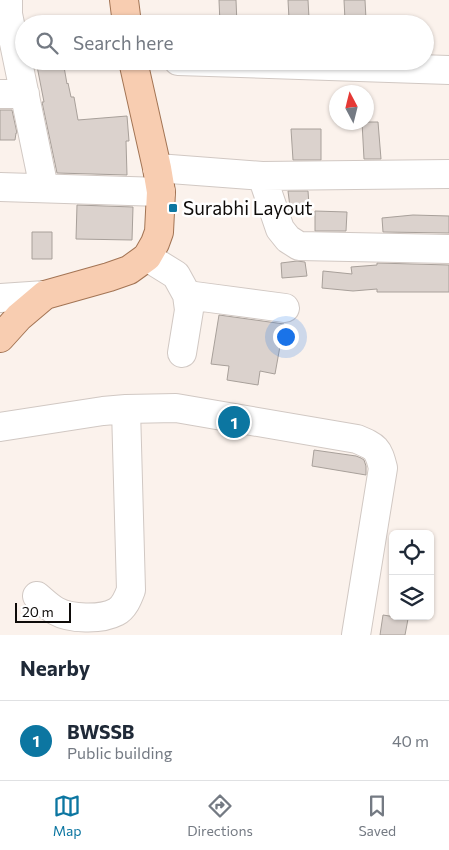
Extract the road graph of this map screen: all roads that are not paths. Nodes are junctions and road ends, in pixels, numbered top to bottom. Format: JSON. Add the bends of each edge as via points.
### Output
{"nodes":[{"id":1,"x":8,"y":0,"type":"edge"},
{"id":2,"x":124,"y":0,"type":"edge"},
{"id":3,"x":126,"y":15,"type":"edge"},
{"id":4,"x":135,"y":70,"type":"edge"},
{"id":5,"x":434,"y":70,"type":"edge"},
{"id":6,"x":449,"y":70,"type":"edge"},
{"id":7,"x":12,"y":94,"type":"edge"},
{"id":8,"x":449,"y":174,"type":"edge"},
{"id":9,"x":262,"y":176,"type":"junction"},
{"id":10,"x":159,"y":180,"type":"junction"},
{"id":11,"x":0,"y":187,"type":"edge"},
{"id":12,"x":44,"y":188,"type":"junction"},
{"id":13,"x":449,"y":249,"type":"edge"},
{"id":14,"x":147,"y":257,"type":"junction"},
{"id":15,"x":187,"y":295,"type":"junction"},
{"id":16,"x":45,"y":296,"type":"junction"},
{"id":17,"x":0,"y":298,"type":"edge"},
{"id":18,"x":285,"y":308,"type":"dead end"},
{"id":19,"x":0,"y":338,"type":"edge"},
{"id":20,"x":182,"y":353,"type":"dead end"},
{"id":21,"x":126,"y":409,"type":"junction"},
{"id":22,"x":0,"y":427,"type":"edge"},
{"id":23,"x":37,"y":596,"type":"dead end"},
{"id":24,"x":356,"y":635,"type":"edge"}],
"edges":[{"from":1,"to":7,"type":"street"},
{"from":2,"to":3,"type":"main road"},
{"from":4,"to":10,"type":"main road"},
{"from":5,"to":6,"type":"street"},
{"from":7,"to":12,"type":"street"},
{"from":8,"to":9,"type":"street"},
{"from":9,"to":10,"type":"street"},
{"from":9,"to":13,"type":"street","via":[[280,229],[299,246]]},
{"from":10,"to":12,"type":"street"},
{"from":10,"to":14,"type":"main road","via":[[159,232]]},
{"from":11,"to":12,"type":"street"},
{"from":14,"to":15,"type":"street","via":[[176,275]]},
{"from":14,"to":16,"type":"main road","via":[[129,270]]},
{"from":15,"to":18,"type":"street"},
{"from":15,"to":20,"type":"street","via":[[189,310]]},
{"from":16,"to":17,"type":"street"},
{"from":16,"to":19,"type":"main road"},
{"from":21,"to":22,"type":"street"},
{"from":21,"to":23,"type":"street","via":[[131,590],[128,601],[118,612],[101,618],[76,617],[57,612]]},
{"from":21,"to":24,"type":"street","via":[[176,408],[357,439],[372,445],[379,453],[383,468]]}]}
